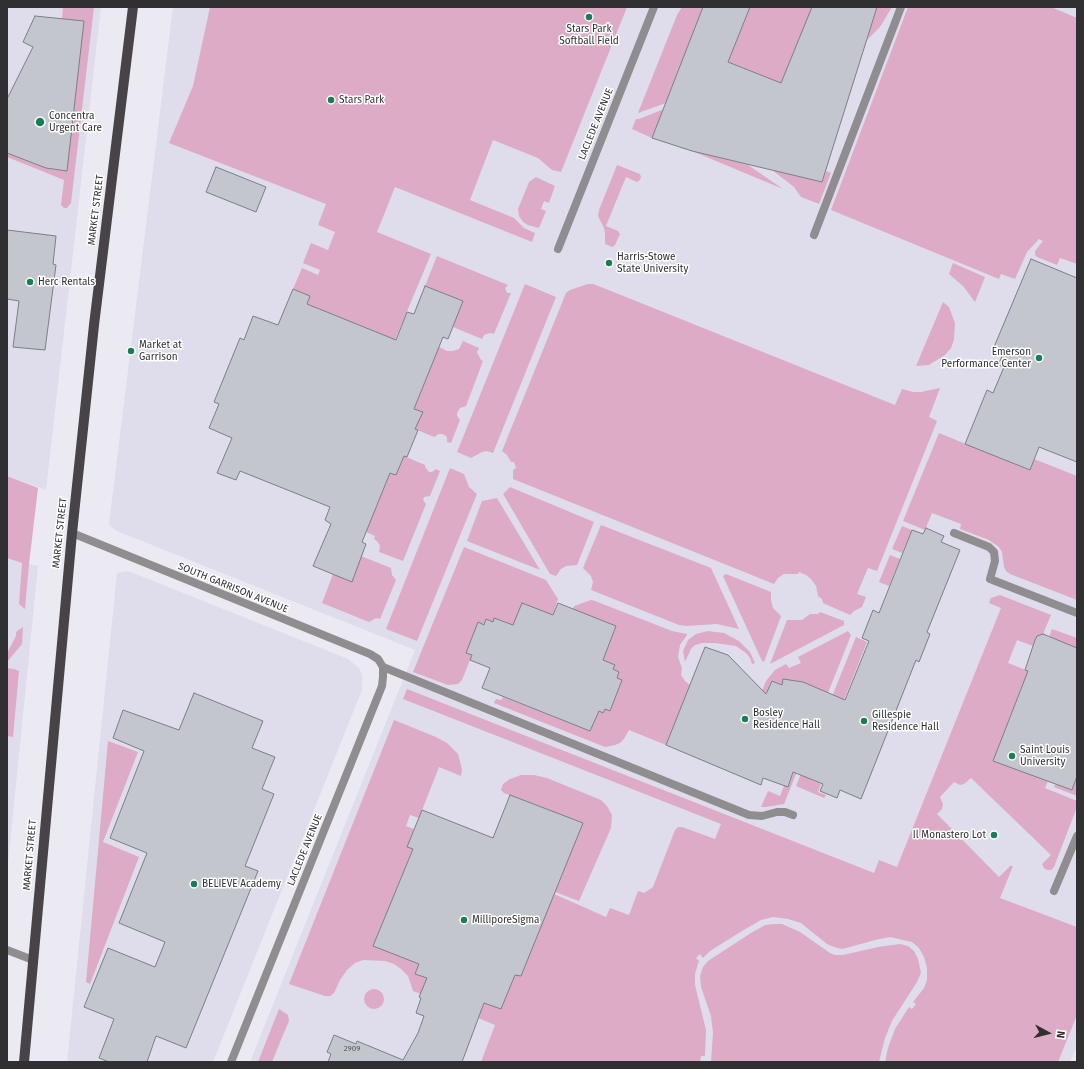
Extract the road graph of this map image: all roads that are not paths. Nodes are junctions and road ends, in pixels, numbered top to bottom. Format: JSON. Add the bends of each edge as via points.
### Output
{"nodes":[{"id":1,"x":133,"y":7,"type":"edge"},
{"id":2,"x":654,"y":7,"type":"edge"},
{"id":3,"x":901,"y":7,"type":"edge"},
{"id":4,"x":814,"y":235,"type":"dead end"},
{"id":5,"x":558,"y":249,"type":"dead end"},
{"id":6,"x":72,"y":533,"type":"junction"},
{"id":7,"x":954,"y":533,"type":"dead end"},
{"id":8,"x":1077,"y":613,"type":"edge"},
{"id":9,"x":382,"y":667,"type":"junction"},
{"id":10,"x":793,"y":815,"type":"dead end"},
{"id":11,"x":1077,"y":836,"type":"edge"},
{"id":12,"x":1054,"y":891,"type":"dead end"},
{"id":13,"x":7,"y":950,"type":"edge"},
{"id":14,"x":33,"y":960,"type":"junction"},
{"id":15,"x":24,"y":1062,"type":"edge"},
{"id":16,"x":231,"y":1062,"type":"edge"}],
"edges":[{"from":1,"to":6,"type":"main road","name":"MARKET STREET"},
{"from":2,"to":5,"type":"street","name":"LACLEDE AVENUE"},
{"from":3,"to":4,"type":"street"},
{"from":6,"to":9,"type":"street","name":"SOUTH GARRISON AVENUE","via":[[370,654],[378,659]]},
{"from":6,"to":14,"type":"main road","name":"MARKET STREET"},
{"from":7,"to":8,"type":"street","via":[[989,547],[994,552],[995,561],[990,579]]},
{"from":9,"to":10,"type":"street","via":[[749,815],[762,816],[785,812]]},
{"from":9,"to":16,"type":"street","name":"LACLEDE AVENUE","via":[[382,686]]},
{"from":11,"to":12,"type":"street"},
{"from":13,"to":14,"type":"street"},
{"from":14,"to":15,"type":"main road","name":"MARKET STREET"}]}
